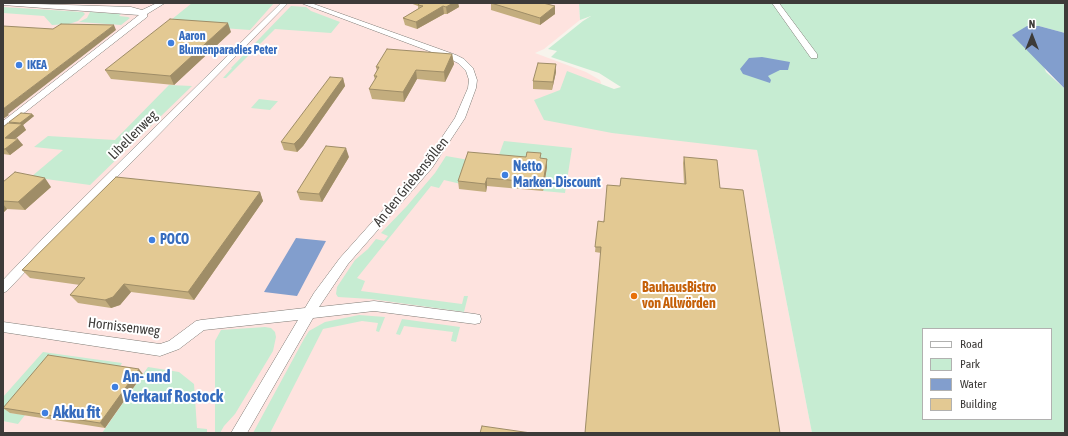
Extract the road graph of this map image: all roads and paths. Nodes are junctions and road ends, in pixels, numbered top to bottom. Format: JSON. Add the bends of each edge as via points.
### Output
{"nodes":[{"id":1,"x":3,"y":3,"type":"edge"},
{"id":2,"x":162,"y":3,"type":"edge"},
{"id":3,"x":285,"y":3,"type":"edge"},
{"id":4,"x":304,"y":3,"type":"edge"},
{"id":5,"x":775,"y":3,"type":"edge"},
{"id":6,"x":143,"y":12,"type":"junction"},
{"id":7,"x":814,"y":56,"type":"dead end"},
{"id":8,"x":3,"y":125,"type":"edge"},
{"id":9,"x":3,"y":288,"type":"edge"},
{"id":10,"x":307,"y":314,"type":"junction"},
{"id":11,"x":475,"y":319,"type":"dead end"},
{"id":12,"x":3,"y":327,"type":"edge"},
{"id":13,"x":239,"y":433,"type":"edge"}],
"edges":[{"from":1,"to":6,"type":"street","via":[[99,9],[103,12],[134,14]]},
{"from":2,"to":6,"type":"street"},
{"from":3,"to":9,"type":"street","name":"Libellenweg"},
{"from":4,"to":10,"type":"street","name":"An den Griebensöllen","via":[[453,57],[470,70],[473,80],[465,107],[439,150],[344,261]]},
{"from":5,"to":7,"type":"street"},
{"from":6,"to":8,"type":"street","via":[[144,15]]},
{"from":10,"to":11,"type":"street","via":[[374,306]]},
{"from":10,"to":12,"type":"street","name":"Hornissenweg","via":[[200,325],[174,345],[160,350]]},
{"from":10,"to":13,"type":"street","name":"An den Griebensöllen"}]}
